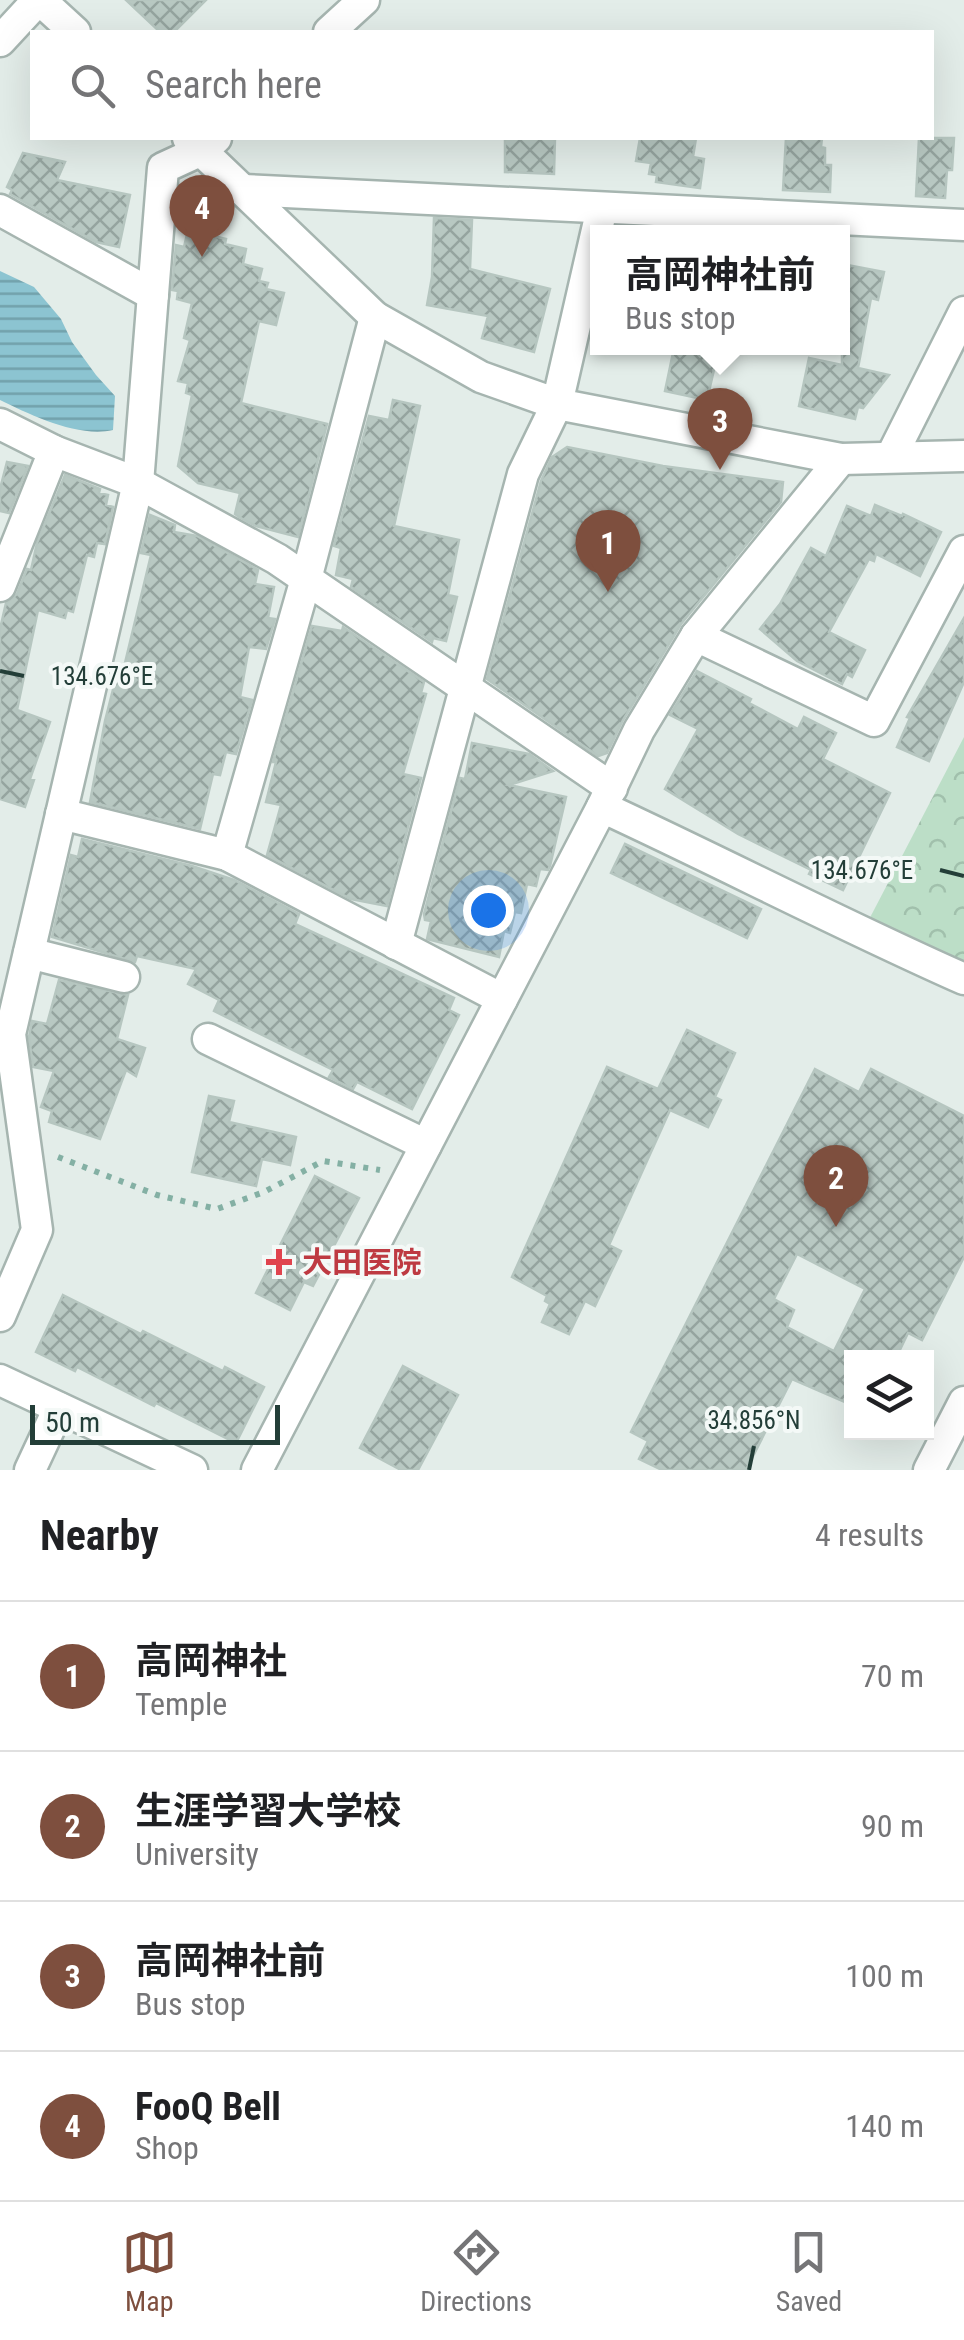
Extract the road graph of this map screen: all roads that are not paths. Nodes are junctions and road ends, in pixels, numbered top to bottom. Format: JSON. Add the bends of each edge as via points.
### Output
{"nodes":[{"id":1,"x":39,"y":0,"type":"edge"},
{"id":2,"x":364,"y":0,"type":"edge"},
{"id":3,"x":73,"y":30,"type":"edge"},
{"id":4,"x":331,"y":30,"type":"edge"},
{"id":5,"x":0,"y":41,"type":"edge"},
{"id":6,"x":202,"y":142,"type":"edge"},
{"id":7,"x":243,"y":190,"type":"junction"},
{"id":8,"x":602,"y":208,"type":"junction"},
{"id":9,"x":0,"y":210,"type":"edge"},
{"id":10,"x":598,"y":225,"type":"edge"},
{"id":11,"x":964,"y":225,"type":"edge"},
{"id":12,"x":590,"y":260,"type":"edge"},
{"id":13,"x":153,"y":295,"type":"junction"},
{"id":14,"x":964,"y":312,"type":"edge"},
{"id":15,"x":375,"y":318,"type":"junction"},
{"id":16,"x":557,"y":404,"type":"junction"},
{"id":17,"x":0,"y":424,"type":"edge"},
{"id":18,"x":54,"y":452,"type":"junction"},
{"id":19,"x":964,"y":456,"type":"edge"},
{"id":20,"x":891,"y":457,"type":"junction"},
{"id":21,"x":840,"y":459,"type":"junction"},
{"id":22,"x":138,"y":483,"type":"junction"},
{"id":23,"x":964,"y":551,"type":"edge"},
{"id":24,"x":306,"y":579,"type":"junction"},
{"id":25,"x":0,"y":586,"type":"edge"},
{"id":26,"x":696,"y":636,"type":"junction"},
{"id":27,"x":467,"y":688,"type":"junction"},
{"id":28,"x":607,"y":798,"type":"junction"},
{"id":29,"x":61,"y":814,"type":"junction"},
{"id":30,"x":226,"y":856,"type":"junction"},
{"id":31,"x":396,"y":944,"type":"junction"},
{"id":32,"x":29,"y":953,"type":"junction"},
{"id":33,"x":124,"y":977,"type":"dead end"},
{"id":34,"x":964,"y":979,"type":"edge"},
{"id":35,"x":502,"y":999,"type":"junction"},
{"id":36,"x":208,"y":1039,"type":"dead end"},
{"id":37,"x":6,"y":1051,"type":"edge"},
{"id":38,"x":13,"y":1142,"type":"edge"},
{"id":39,"x":426,"y":1144,"type":"junction"},
{"id":40,"x":0,"y":1316,"type":"edge"},
{"id":41,"x":0,"y":1380,"type":"edge"},
{"id":42,"x":964,"y":1402,"type":"edge"},
{"id":43,"x":59,"y":1408,"type":"junction"},
{"id":44,"x":30,"y":1470,"type":"edge"},
{"id":45,"x":192,"y":1470,"type":"edge"},
{"id":46,"x":257,"y":1470,"type":"edge"},
{"id":47,"x":930,"y":1470,"type":"edge"}],
"edges":[{"from":1,"to":3,"type":"street"},
{"from":1,"to":5,"type":"street"},
{"from":2,"to":4,"type":"street"},
{"from":6,"to":7,"type":"street"},
{"from":6,"to":13,"type":"street","via":[[163,168]]},
{"from":7,"to":8,"type":"street"},
{"from":7,"to":15,"type":"street"},
{"from":8,"to":10,"type":"street"},
{"from":8,"to":11,"type":"street"},
{"from":9,"to":13,"type":"street"},
{"from":12,"to":16,"type":"street"},
{"from":13,"to":22,"type":"street"},
{"from":14,"to":20,"type":"street"},
{"from":15,"to":16,"type":"street","via":[[481,378]]},
{"from":15,"to":24,"type":"street"},
{"from":16,"to":21,"type":"street"},
{"from":16,"to":27,"type":"street","via":[[523,474]]},
{"from":17,"to":18,"type":"street"},
{"from":18,"to":22,"type":"street"},
{"from":18,"to":25,"type":"street"},
{"from":19,"to":20,"type":"street"},
{"from":20,"to":21,"type":"street"},
{"from":21,"to":26,"type":"street"},
{"from":22,"to":24,"type":"street"},
{"from":22,"to":29,"type":"street"},
{"from":23,"to":26,"type":"street","via":[[874,721]]},
{"from":24,"to":27,"type":"street"},
{"from":24,"to":30,"type":"street"},
{"from":26,"to":28,"type":"street"},
{"from":27,"to":28,"type":"street"},
{"from":27,"to":31,"type":"street"},
{"from":28,"to":34,"type":"street"},
{"from":28,"to":35,"type":"street"},
{"from":29,"to":30,"type":"street"},
{"from":29,"to":32,"type":"street"},
{"from":30,"to":31,"type":"street"},
{"from":31,"to":35,"type":"street"},
{"from":32,"to":33,"type":"street"},
{"from":32,"to":37,"type":"street"},
{"from":35,"to":39,"type":"street"},
{"from":36,"to":39,"type":"street","via":[[240,1066]]},
{"from":37,"to":38,"type":"street"},
{"from":38,"to":40,"type":"street","via":[[37,1230]]},
{"from":39,"to":46,"type":"street"},
{"from":41,"to":43,"type":"street"},
{"from":42,"to":47,"type":"street"},
{"from":43,"to":44,"type":"street"},
{"from":43,"to":45,"type":"street"}]}
